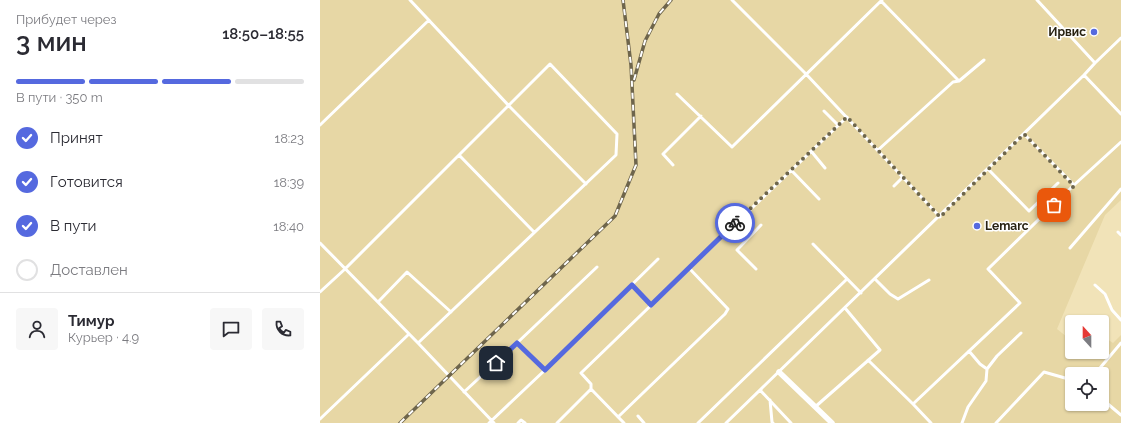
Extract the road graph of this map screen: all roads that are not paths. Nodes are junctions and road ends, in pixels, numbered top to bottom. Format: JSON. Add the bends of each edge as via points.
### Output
{"nodes":[{"id":1,"x":410,"y":0,"type":"edge"},
{"id":2,"x":732,"y":0,"type":"edge"},
{"id":3,"x":1037,"y":0,"type":"edge"},
{"id":4,"x":881,"y":1,"type":"edge"},
{"id":5,"x":429,"y":20,"type":"junction"},
{"id":6,"x":1121,"y":38,"type":"edge"},
{"id":7,"x":984,"y":60,"type":"dead end"},
{"id":8,"x":1094,"y":63,"type":"junction"},
{"id":9,"x":806,"y":74,"type":"junction"},
{"id":10,"x":1084,"y":75,"type":"junction"},
{"id":11,"x":959,"y":81,"type":"junction"},
{"id":12,"x":677,"y":94,"type":"dead end"},
{"id":13,"x":509,"y":106,"type":"junction"},
{"id":14,"x":824,"y":111,"type":"dead end"},
{"id":15,"x":1121,"y":114,"type":"edge"},
{"id":16,"x":701,"y":116,"type":"junction"},
{"id":17,"x":847,"y":117,"type":"junction"},
{"id":18,"x":320,"y":125,"type":"edge"},
{"id":19,"x":838,"y":125,"type":"junction"},
{"id":20,"x":1024,"y":134,"type":"junction"},
{"id":21,"x":1121,"y":142,"type":"edge"},
{"id":22,"x":811,"y":151,"type":"junction"},
{"id":23,"x":878,"y":151,"type":"junction"},
{"id":24,"x":459,"y":155,"type":"junction"},
{"id":25,"x":673,"y":165,"type":"dead end"},
{"id":26,"x":825,"y":168,"type":"dead end"},
{"id":27,"x":988,"y":169,"type":"junction"},
{"id":28,"x":791,"y":170,"type":"junction"},
{"id":29,"x":903,"y":177,"type":"junction"},
{"id":30,"x":1058,"y":183,"type":"dead end"},
{"id":31,"x":586,"y":184,"type":"junction"},
{"id":32,"x":894,"y":186,"type":"dead end"},
{"id":33,"x":1074,"y":186,"type":"junction"},
{"id":34,"x":1121,"y":189,"type":"edge"},
{"id":35,"x":818,"y":200,"type":"dead end"},
{"id":36,"x":940,"y":217,"type":"junction"},
{"id":37,"x":760,"y":225,"type":"dead end"},
{"id":38,"x":731,"y":228,"type":"junction"},
{"id":39,"x":534,"y":232,"type":"junction"},
{"id":40,"x":1118,"y":232,"type":"dead end"},
{"id":41,"x":1121,"y":235,"type":"edge"},
{"id":42,"x":744,"y":241,"type":"junction"},
{"id":43,"x":320,"y":243,"type":"edge"},
{"id":44,"x":813,"y":244,"type":"dead end"},
{"id":45,"x":1070,"y":248,"type":"dead end"},
{"id":46,"x":658,"y":259,"type":"dead end"},
{"id":47,"x":597,"y":267,"type":"dead end"},
{"id":48,"x":690,"y":268,"type":"junction"},
{"id":49,"x":345,"y":269,"type":"junction"},
{"id":50,"x":756,"y":269,"type":"dead end"},
{"id":51,"x":847,"y":278,"type":"junction"},
{"id":52,"x":875,"y":279,"type":"junction"},
{"id":53,"x":929,"y":280,"type":"dead end"},
{"id":54,"x":632,"y":285,"type":"junction"},
{"id":55,"x":1095,"y":285,"type":"dead end"},
{"id":56,"x":320,"y":292,"type":"edge"},
{"id":57,"x":861,"y":293,"type":"junction"},
{"id":58,"x":378,"y":302,"type":"junction"},
{"id":59,"x":651,"y":305,"type":"junction"},
{"id":60,"x":845,"y":308,"type":"junction"},
{"id":61,"x":451,"y":312,"type":"junction"},
{"id":62,"x":1121,"y":320,"type":"edge"},
{"id":63,"x":1020,"y":333,"type":"dead end"},
{"id":64,"x":409,"y":334,"type":"junction"},
{"id":65,"x":418,"y":343,"type":"junction"},
{"id":66,"x":517,"y":343,"type":"junction"},
{"id":67,"x":1121,"y":343,"type":"edge"},
{"id":68,"x":969,"y":351,"type":"junction"},
{"id":69,"x":868,"y":360,"type":"junction"},
{"id":70,"x":1101,"y":367,"type":"edge"},
{"id":71,"x":987,"y":369,"type":"junction"},
{"id":72,"x":545,"y":370,"type":"junction"},
{"id":73,"x":779,"y":372,"type":"junction"},
{"id":74,"x":1065,"y":378,"type":"edge"},
{"id":75,"x":591,"y":389,"type":"junction"},
{"id":76,"x":760,"y":390,"type":"junction"},
{"id":77,"x":464,"y":392,"type":"junction"},
{"id":78,"x":770,"y":400,"type":"junction"},
{"id":79,"x":913,"y":404,"type":"junction"},
{"id":80,"x":1109,"y":404,"type":"edge"},
{"id":81,"x":815,"y":407,"type":"junction"},
{"id":82,"x":1121,"y":415,"type":"edge"},
{"id":83,"x":638,"y":416,"type":"dead end"},
{"id":84,"x":618,"y":417,"type":"junction"},
{"id":85,"x":320,"y":419,"type":"edge"},
{"id":86,"x":491,"y":422,"type":"edge"},
{"id":87,"x":518,"y":423,"type":"edge"},
{"id":88,"x":525,"y":423,"type":"edge"},
{"id":89,"x":557,"y":423,"type":"edge"},
{"id":90,"x":624,"y":423,"type":"edge"},
{"id":91,"x":644,"y":423,"type":"edge"},
{"id":92,"x":698,"y":423,"type":"edge"},
{"id":93,"x":726,"y":423,"type":"edge"},
{"id":94,"x":773,"y":423,"type":"edge"},
{"id":95,"x":792,"y":423,"type":"edge"},
{"id":96,"x":832,"y":423,"type":"edge"},
{"id":97,"x":931,"y":423,"type":"edge"},
{"id":98,"x":962,"y":423,"type":"edge"},
{"id":99,"x":996,"y":423,"type":"edge"}],
"edges":[{"from":1,"to":5,"type":"lane"},
{"from":2,"to":9,"type":"lane"},
{"from":3,"to":8,"type":"lane"},
{"from":4,"to":9,"type":"lane"},
{"from":4,"to":11,"type":"lane"},
{"from":5,"to":13,"type":"lane"},
{"from":5,"to":18,"type":"lane"},
{"from":6,"to":8,"type":"lane"},
{"from":7,"to":11,"type":"lane"},
{"from":8,"to":10,"type":"lane"},
{"from":9,"to":16,"type":"lane","via":[[732,147]]},
{"from":9,"to":17,"type":"lane"},
{"from":10,"to":15,"type":"lane"},
{"from":10,"to":20,"type":"lane"},
{"from":11,"to":23,"type":"lane","via":[[953,82]]},
{"from":12,"to":16,"type":"lane"},
{"from":13,"to":24,"type":"lane"},
{"from":13,"to":31,"type":"lane"},
{"from":13,"to":31,"type":"lane","via":[[550,64],[617,134],[616,155]]},
{"from":14,"to":19,"type":"lane"},
{"from":16,"to":25,"type":"lane","via":[[663,154]]},
{"from":17,"to":19,"type":"lane"},
{"from":17,"to":23,"type":"lane"},
{"from":19,"to":22,"type":"lane"},
{"from":20,"to":27,"type":"lane"},
{"from":20,"to":33,"type":"lane"},
{"from":21,"to":33,"type":"lane"},
{"from":22,"to":26,"type":"lane"},
{"from":22,"to":28,"type":"lane"},
{"from":23,"to":29,"type":"lane"},
{"from":24,"to":39,"type":"lane"},
{"from":24,"to":49,"type":"lane"},
{"from":27,"to":30,"type":"lane","via":[[1029,211]]},
{"from":27,"to":36,"type":"lane"},
{"from":28,"to":35,"type":"lane"},
{"from":28,"to":38,"type":"lane"},
{"from":29,"to":32,"type":"lane"},
{"from":29,"to":36,"type":"lane"},
{"from":31,"to":39,"type":"lane"},
{"from":33,"to":68,"type":"lane","via":[[988,269],[1020,303]]},
{"from":34,"to":45,"type":"lane"},
{"from":36,"to":52,"type":"lane"},
{"from":37,"to":42,"type":"lane"},
{"from":38,"to":42,"type":"lane"},
{"from":38,"to":48,"type":"lane"},
{"from":39,"to":61,"type":"lane"},
{"from":40,"to":41,"type":"lane"},
{"from":42,"to":50,"type":"lane","via":[[737,250]]},
{"from":43,"to":49,"type":"lane"},
{"from":44,"to":51,"type":"lane"},
{"from":46,"to":54,"type":"lane"},
{"from":47,"to":66,"type":"lane"},
{"from":48,"to":59,"type":"lane"},
{"from":48,"to":84,"type":"lane","via":[[728,309]]},
{"from":49,"to":56,"type":"lane"},
{"from":49,"to":58,"type":"lane"},
{"from":51,"to":57,"type":"lane"},
{"from":51,"to":92,"type":"lane"},
{"from":52,"to":53,"type":"lane","via":[[898,299]]},
{"from":52,"to":57,"type":"lane"},
{"from":54,"to":59,"type":"lane"},
{"from":54,"to":72,"type":"lane"},
{"from":55,"to":62,"type":"lane","via":[[1105,294],[1112,310]]},
{"from":57,"to":60,"type":"lane"},
{"from":58,"to":61,"type":"lane","via":[[407,272]]},
{"from":58,"to":64,"type":"lane"},
{"from":59,"to":75,"type":"lane","via":[[581,373],[591,384]]},
{"from":60,"to":69,"type":"lane","via":[[880,350]]},
{"from":60,"to":73,"type":"lane"},
{"from":61,"to":65,"type":"lane"},
{"from":63,"to":71,"type":"lane"},
{"from":64,"to":65,"type":"lane"},
{"from":64,"to":85,"type":"lane"},
{"from":65,"to":77,"type":"lane"},
{"from":66,"to":72,"type":"lane"},
{"from":66,"to":77,"type":"lane"},
{"from":67,"to":70,"type":"lane"},
{"from":68,"to":71,"type":"lane"},
{"from":68,"to":79,"type":"lane"},
{"from":69,"to":79,"type":"lane"},
{"from":69,"to":81,"type":"lane"},
{"from":71,"to":98,"type":"lane","via":[[986,381],[968,407]]},
{"from":72,"to":86,"type":"lane"},
{"from":73,"to":76,"type":"lane"},
{"from":73,"to":81,"type":"street"},
{"from":74,"to":99,"type":"lane","via":[[1044,372]]},
{"from":75,"to":84,"type":"lane"},
{"from":75,"to":89,"type":"lane"},
{"from":76,"to":78,"type":"lane"},
{"from":76,"to":93,"type":"lane"},
{"from":77,"to":86,"type":"lane"},
{"from":78,"to":94,"type":"lane"},
{"from":78,"to":95,"type":"lane"},
{"from":79,"to":97,"type":"lane"},
{"from":80,"to":82,"type":"lane"},
{"from":81,"to":96,"type":"street"},
{"from":83,"to":91,"type":"lane"},
{"from":84,"to":90,"type":"lane"},
{"from":87,"to":88,"type":"lane","via":[[521,420]]}]}
